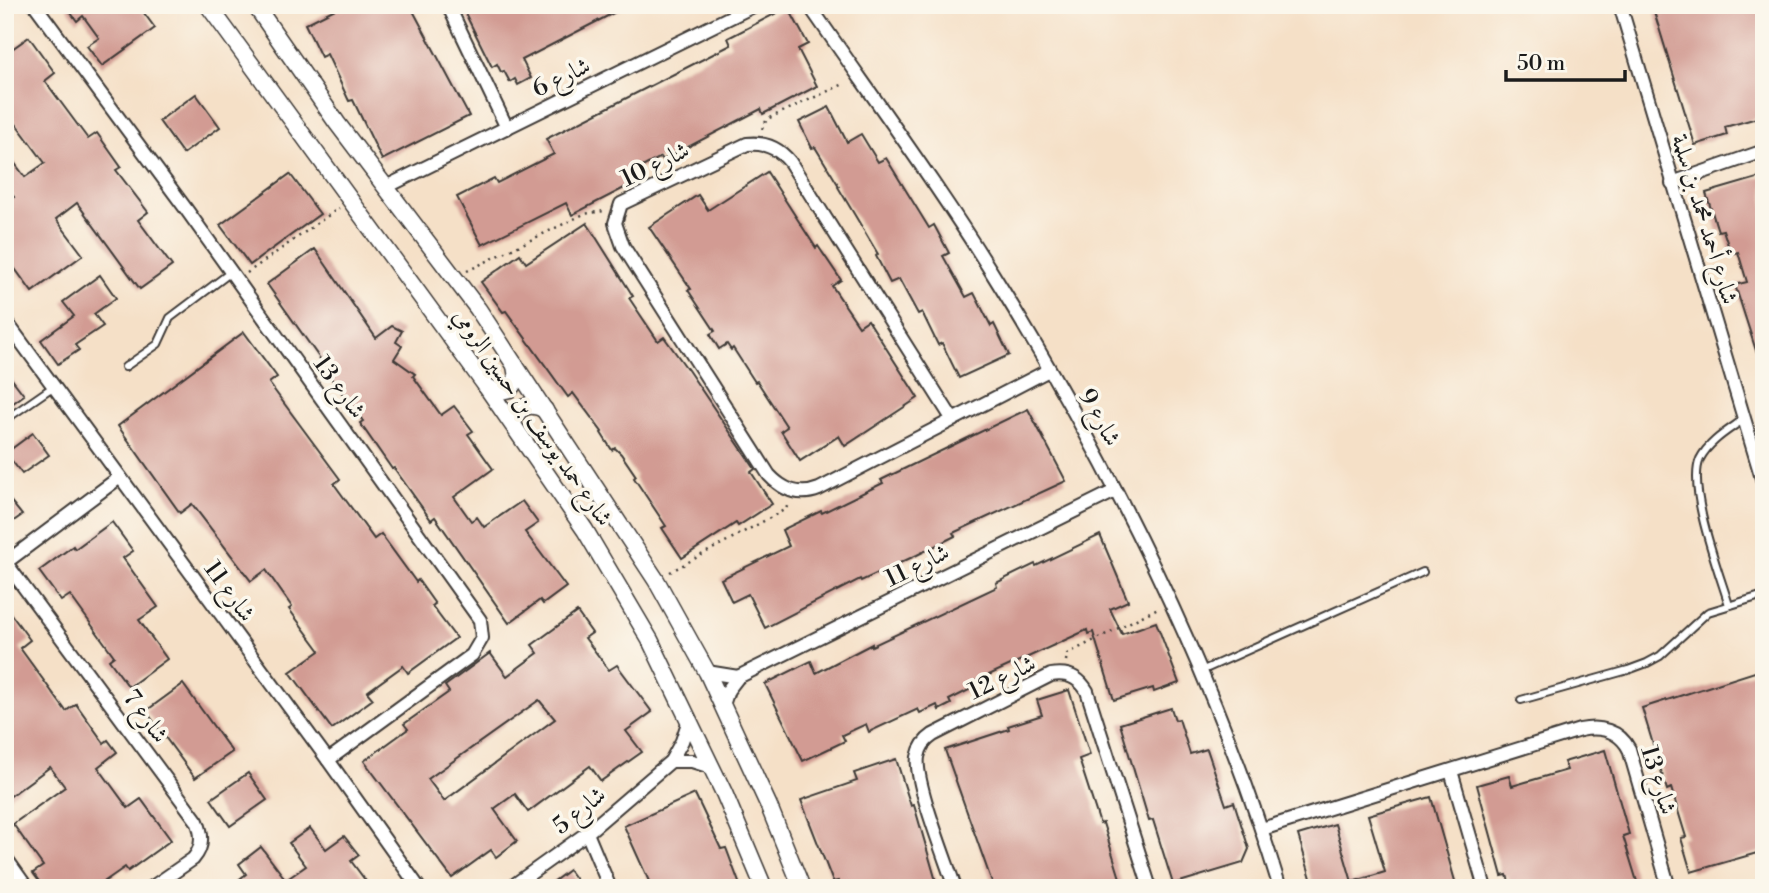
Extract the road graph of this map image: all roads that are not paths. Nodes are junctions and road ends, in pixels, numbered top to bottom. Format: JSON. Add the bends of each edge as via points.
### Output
{"nodes":[{"id":1,"x":35,"y":5,"type":"edge"},
{"id":2,"x":208,"y":5,"type":"edge"},
{"id":3,"x":255,"y":5,"type":"edge"},
{"id":4,"x":448,"y":5,"type":"edge"},
{"id":5,"x":755,"y":5,"type":"edge"},
{"id":6,"x":809,"y":5,"type":"edge"},
{"id":7,"x":1620,"y":5,"type":"edge"},
{"id":8,"x":507,"y":128,"type":"junction"},
{"id":9,"x":1764,"y":151,"type":"edge"},
{"id":10,"x":1672,"y":183,"type":"junction"},
{"id":11,"x":386,"y":187,"type":"junction"},
{"id":12,"x":234,"y":276,"type":"junction"},
{"id":13,"x":5,"y":320,"type":"edge"},
{"id":14,"x":10,"y":336,"type":"edge"},
{"id":15,"x":515,"y":365,"type":"junction"},
{"id":16,"x":125,"y":368,"type":"dead end"},
{"id":17,"x":1049,"y":370,"type":"junction"},
{"id":18,"x":54,"y":386,"type":"junction"},
{"id":19,"x":486,"y":386,"type":"junction"},
{"id":20,"x":545,"y":410,"type":"junction"},
{"id":21,"x":1744,"y":419,"type":"junction"},
{"id":22,"x":5,"y":420,"type":"edge"},
{"id":23,"x":953,"y":420,"type":"junction"},
{"id":24,"x":513,"y":424,"type":"junction"},
{"id":25,"x":120,"y":477,"type":"junction"},
{"id":26,"x":1764,"y":485,"type":"edge"},
{"id":27,"x":1115,"y":491,"type":"junction"},
{"id":28,"x":6,"y":563,"type":"edge"},
{"id":29,"x":1423,"y":572,"type":"dead end"},
{"id":30,"x":1764,"y":595,"type":"edge"},
{"id":31,"x":1729,"y":605,"type":"junction"},
{"id":32,"x":707,"y":671,"type":"junction"},
{"id":33,"x":1201,"y":671,"type":"junction"},
{"id":34,"x":738,"y":677,"type":"junction"},
{"id":35,"x":1521,"y":700,"type":"dead end"},
{"id":36,"x":723,"y":705,"type":"junction"},
{"id":37,"x":689,"y":720,"type":"junction"},
{"id":38,"x":328,"y":760,"type":"junction"},
{"id":39,"x":671,"y":761,"type":"junction"},
{"id":40,"x":711,"y":767,"type":"junction"},
{"id":41,"x":1451,"y":771,"type":"junction"},
{"id":42,"x":1262,"y":829,"type":"junction"},
{"id":43,"x":587,"y":833,"type":"junction"},
{"id":44,"x":5,"y":857,"type":"edge"},
{"id":45,"x":27,"y":888,"type":"edge"},
{"id":46,"x":151,"y":888,"type":"edge"},
{"id":47,"x":419,"y":888,"type":"edge"},
{"id":48,"x":510,"y":888,"type":"edge"},
{"id":49,"x":610,"y":888,"type":"edge"},
{"id":50,"x":764,"y":888,"type":"edge"},
{"id":51,"x":802,"y":888,"type":"edge"},
{"id":52,"x":955,"y":888,"type":"edge"},
{"id":53,"x":1150,"y":888,"type":"edge"},
{"id":54,"x":1280,"y":888,"type":"edge"},
{"id":55,"x":1485,"y":888,"type":"edge"},
{"id":56,"x":1669,"y":888,"type":"edge"}],
"edges":[{"from":1,"to":12,"type":"street","name":"شارع 13"},
{"from":2,"to":19,"type":"street","name":"شارع حمد يوسف بن حسين الرومي"},
{"from":3,"to":11,"type":"street","name":"شارع حمد يوسف بن حسين الرومي"},
{"from":4,"to":8,"type":"street"},
{"from":5,"to":8,"type":"street","name":"شارع 6"},
{"from":6,"to":17,"type":"street","name":"شارع 9","via":[[988,267]]},
{"from":7,"to":10,"type":"street","name":"شارع أحمد محمد بن سلمة"},
{"from":8,"to":11,"type":"street","name":"شارع 6"},
{"from":9,"to":10,"type":"street"},
{"from":10,"to":21,"type":"street","name":"شارع أحمد محمد بن سلمة"},
{"from":11,"to":15,"type":"street","name":"شارع حمد يوسف بن حسين الرومي"},
{"from":12,"to":16,"type":"lane","via":[[170,317],[158,344]]},
{"from":12,"to":38,"type":"street","name":"شارع 13","via":[[482,626],[481,644],[472,655]]},
{"from":13,"to":14,"type":"street","name":"شارع 11"},
{"from":14,"to":18,"type":"street","name":"شارع 11"},
{"from":15,"to":19,"type":"street","via":[[517,378],[510,389],[497,392]]},
{"from":15,"to":20,"type":"street","name":"شارع حمد يوسف بن حسين الرومي"},
{"from":17,"to":23,"type":"street"},
{"from":17,"to":27,"type":"street","name":"شارع 9"},
{"from":18,"to":22,"type":"lane"},
{"from":18,"to":25,"type":"street","name":"شارع 11"},
{"from":19,"to":24,"type":"street","name":"شارع حمد يوسف بن حسين الرومي"},
{"from":20,"to":24,"type":"street","via":[[526,406],[515,415]]},
{"from":20,"to":32,"type":"street","name":"شارع حمد يوسف بن حسين الرومي","via":[[656,580]]},
{"from":21,"to":26,"type":"street","name":"شارع أحمد محمد بن سلمة"},
{"from":21,"to":31,"type":"lane","via":[[1709,446],[1697,470],[1698,498]]},
{"from":23,"to":23,"type":"street","name":"شارع 10","via":[[790,162],[777,149],[747,144],[627,200],[618,209],[615,223],[622,246],[769,475],[781,486],[793,491],[819,489]]},
{"from":24,"to":37,"type":"street","name":"شارع حمد يوسف بن حسين الرومي","via":[[619,585]]},
{"from":25,"to":28,"type":"street","name":"شارع 7"},
{"from":25,"to":38,"type":"street","name":"شارع 11"},
{"from":27,"to":33,"type":"street","name":"شارع 9"},
{"from":27,"to":34,"type":"street","name":"شارع 11"},
{"from":28,"to":46,"type":"street","name":"شارع 7","via":[[197,821],[202,836],[196,856]]},
{"from":29,"to":33,"type":"lane"},
{"from":30,"to":31,"type":"lane"},
{"from":31,"to":35,"type":"lane","via":[[1708,612],[1647,663]]},
{"from":32,"to":34,"type":"street"},
{"from":32,"to":36,"type":"street","name":"شارع حمد يوسف بن حسين الرومي"},
{"from":33,"to":42,"type":"street","name":"شارع 9"},
{"from":34,"to":36,"type":"street"},
{"from":36,"to":51,"type":"street","name":"شارع حمد يوسف بن حسين الرومي"},
{"from":37,"to":39,"type":"street","name":"شارع 5"},
{"from":37,"to":40,"type":"street","name":"شارع حمد يوسف بن حسين الرومي"},
{"from":38,"to":47,"type":"street","name":"شارع 11"},
{"from":39,"to":40,"type":"street"},
{"from":39,"to":43,"type":"street","name":"شارع 5"},
{"from":40,"to":50,"type":"street","name":"شارع حمد يوسف بن حسين الرومي"},
{"from":41,"to":42,"type":"street","name":"شارع 13"},
{"from":41,"to":55,"type":"street"},
{"from":41,"to":56,"type":"street","name":"شارع 13","via":[[1580,730],[1615,733],[1629,749]]},
{"from":42,"to":54,"type":"street","name":"شارع 9"},
{"from":43,"to":48,"type":"street","name":"شارع 5"},
{"from":43,"to":49,"type":"street"},
{"from":44,"to":45,"type":"street"},
{"from":52,"to":53,"type":"street","name":"شارع 12","via":[[920,779],[920,747],[933,735],[1052,675],[1064,674],[1077,679],[1087,691]]}]}
